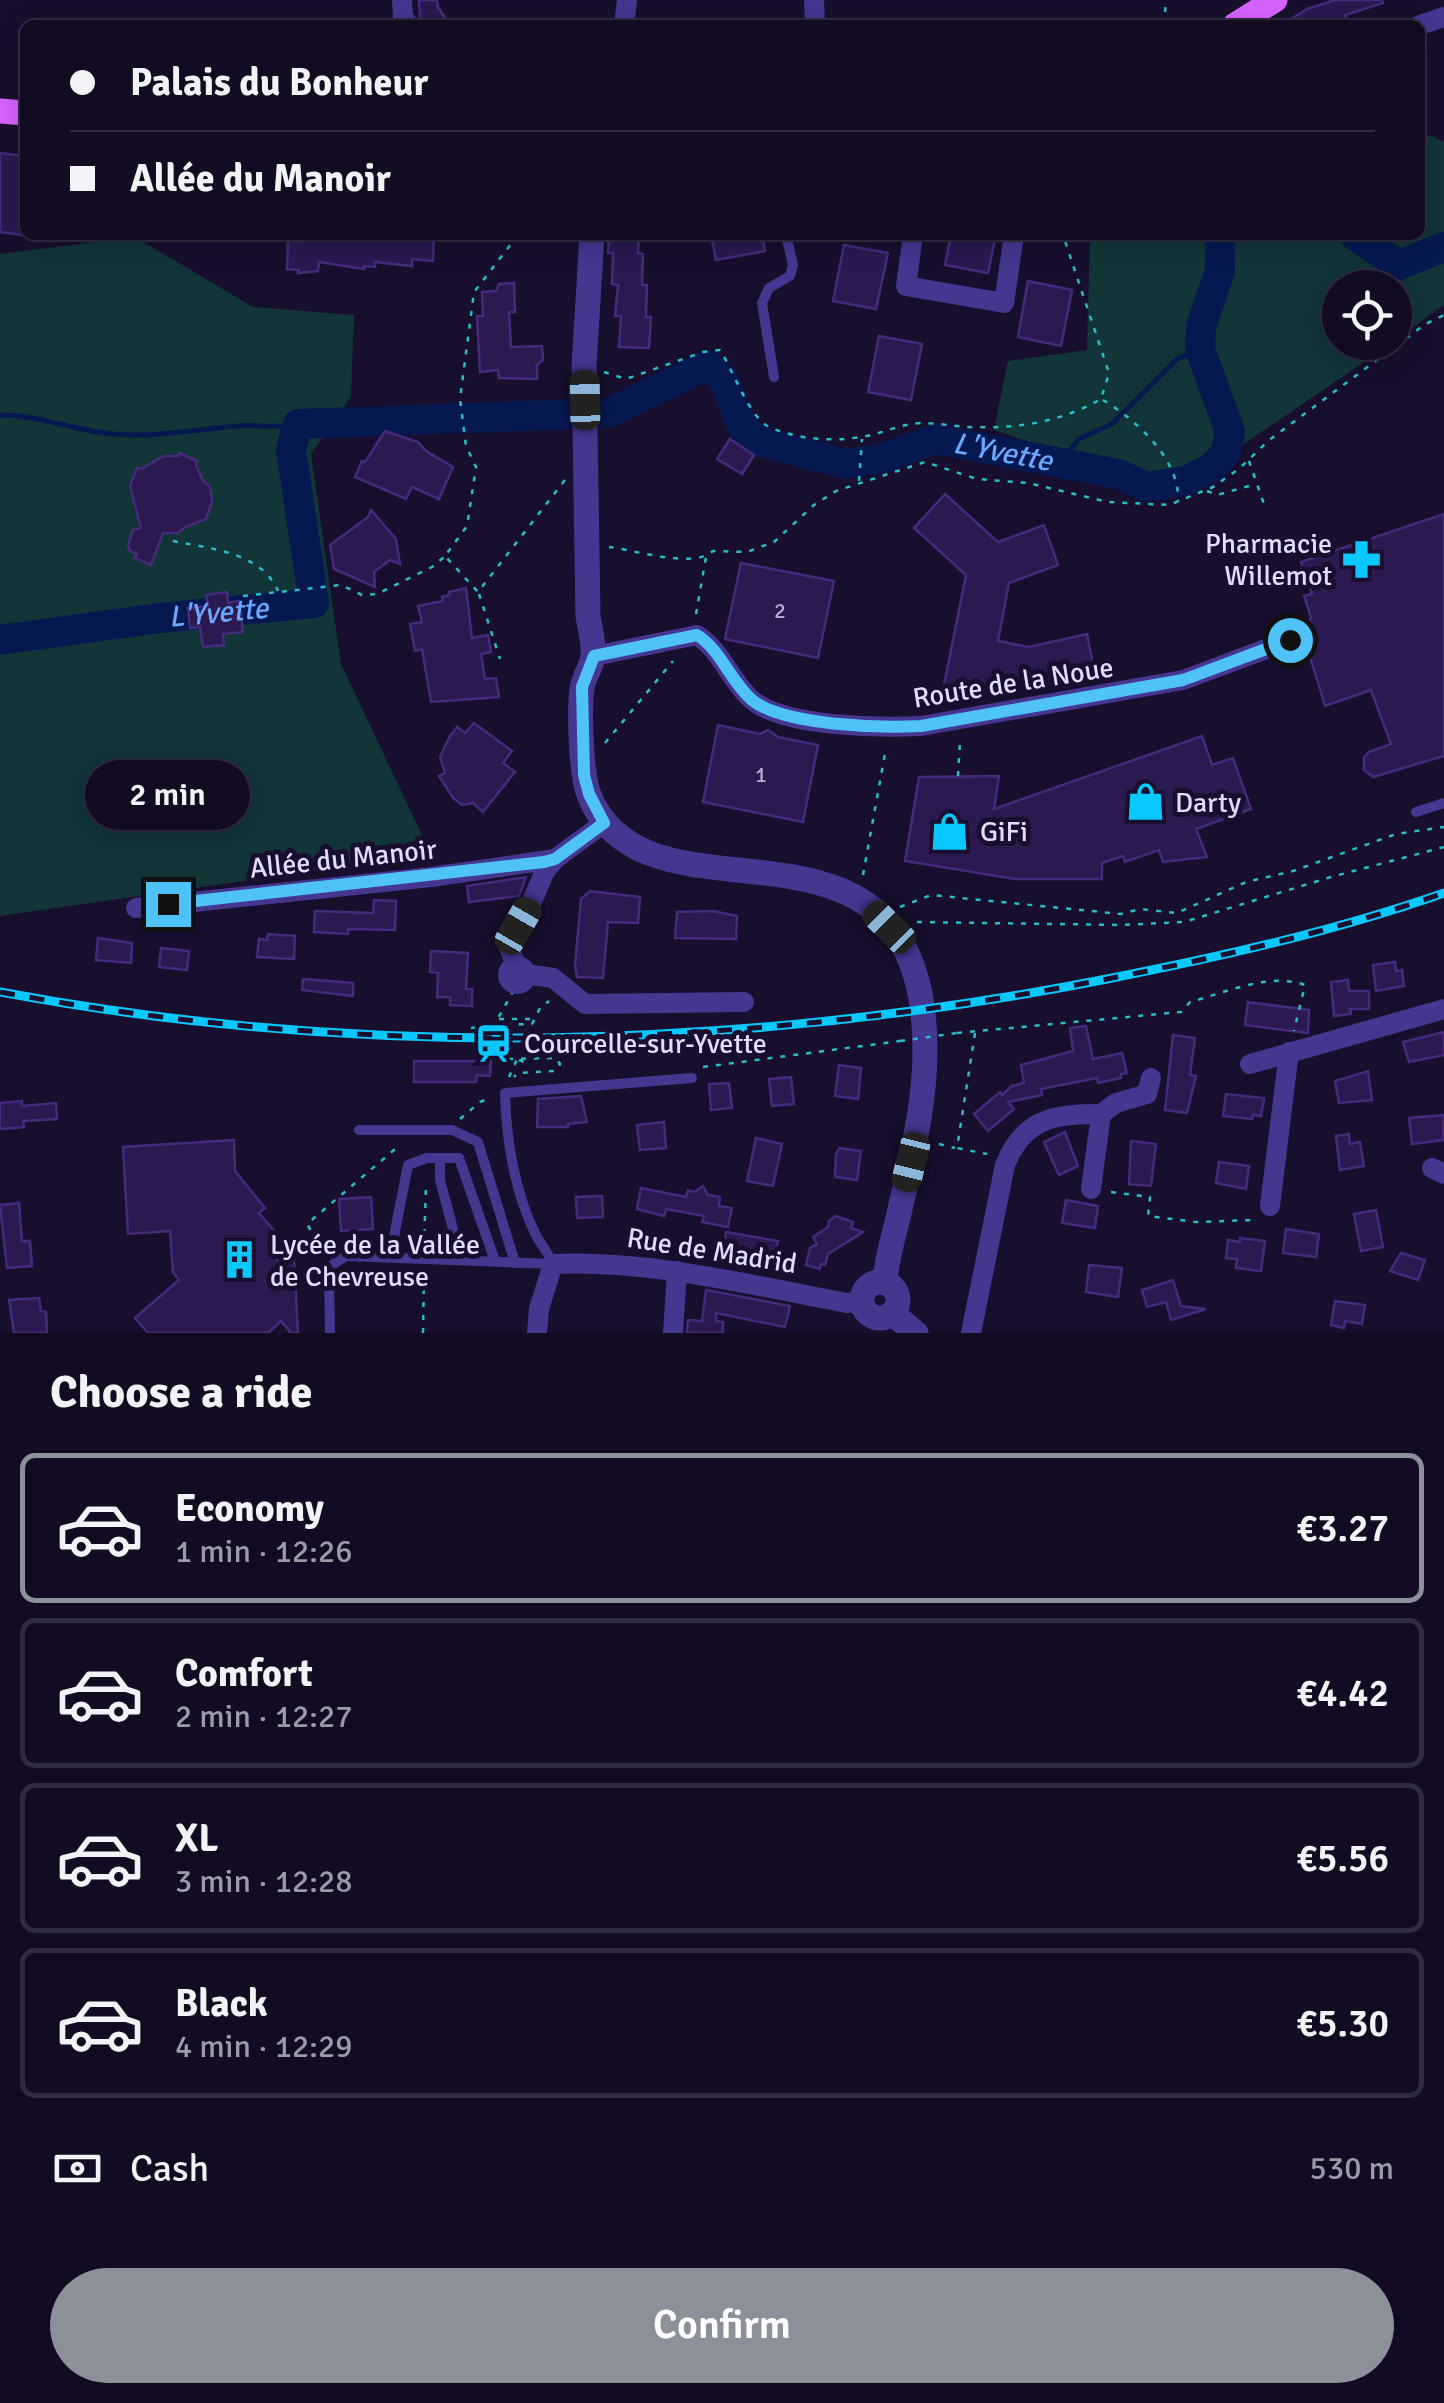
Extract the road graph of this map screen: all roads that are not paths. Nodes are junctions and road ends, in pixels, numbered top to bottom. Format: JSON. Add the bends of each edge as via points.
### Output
{"nodes":[{"id":1,"x":1275,"y":0,"type":"edge"},
{"id":2,"x":1243,"y":20,"type":"edge"},
{"id":3,"x":592,"y":240,"type":"edge"},
{"id":4,"x":787,"y":240,"type":"edge"},
{"id":5,"x":912,"y":240,"type":"edge"},
{"id":6,"x":1013,"y":240,"type":"edge"},
{"id":7,"x":774,"y":378,"type":"dead end"},
{"id":8,"x":1290,"y":640,"type":"dead end"},
{"id":9,"x":594,"y":656,"type":"junction"},
{"id":10,"x":1444,"y":803,"type":"edge"},
{"id":11,"x":1416,"y":812,"type":"dead end"},
{"id":12,"x":604,"y":823,"type":"junction"},
{"id":13,"x":555,"y":859,"type":"junction"},
{"id":14,"x":136,"y":908,"type":"dead end"},
{"id":15,"x":744,"y":1002,"type":"dead end"},
{"id":16,"x":1444,"y":1009,"type":"edge"},
{"id":17,"x":1290,"y":1052,"type":"junction"},
{"id":18,"x":1250,"y":1064,"type":"dead end"},
{"id":19,"x":691,"y":1073,"type":"road end"},
{"id":20,"x":1151,"y":1078,"type":"dead end"},
{"id":21,"x":1102,"y":1114,"type":"junction"},
{"id":22,"x":359,"y":1130,"type":"dead end"},
{"id":23,"x":440,"y":1158,"type":"junction"},
{"id":24,"x":1092,"y":1190,"type":"road end"},
{"id":25,"x":1270,"y":1206,"type":"road end"},
{"id":26,"x":393,"y":1256,"type":"junction"},
{"id":27,"x":462,"y":1259,"type":"junction"},
{"id":28,"x":495,"y":1261,"type":"junction"},
{"id":29,"x":515,"y":1263,"type":"junction"},
{"id":30,"x":553,"y":1264,"type":"junction"},
{"id":31,"x":677,"y":1271,"type":"junction"},
{"id":32,"x":885,"y":1283,"type":"junction"},
{"id":33,"x":862,"y":1302,"type":"junction"},
{"id":34,"x":892,"y":1314,"type":"junction"},
{"id":35,"x":330,"y":1333,"type":"edge"},
{"id":36,"x":537,"y":1333,"type":"edge"},
{"id":37,"x":673,"y":1333,"type":"edge"},
{"id":38,"x":916,"y":1333,"type":"edge"},
{"id":39,"x":970,"y":1333,"type":"edge"}],
"edges":[{"from":1,"to":2,"type":"main road"},
{"from":3,"to":9,"type":"street","via":[[585,359]]},
{"from":4,"to":7,"type":"lane","via":[[790,276],[768,288],[762,303]]},
{"from":5,"to":6,"type":"street","via":[[906,286],[1004,303]]},
{"from":8,"to":9,"type":"street","name":"Route de la Noue","via":[[1183,680],[890,728],[782,714],[754,702],[697,635]]},
{"from":9,"to":12,"type":"street","via":[[582,687],[584,775]]},
{"from":10,"to":11,"type":"lane"},
{"from":12,"to":13,"type":"street"},
{"from":12,"to":32,"type":"street","via":[[669,861],[843,888],[889,927],[904,951],[921,999],[924,1090]]},
{"from":13,"to":14,"type":"street","name":"Allée du Manoir"},
{"from":13,"to":15,"type":"street","via":[[508,945],[520,975],[554,978],[585,1004],[601,1006]]},
{"from":16,"to":17,"type":"street"},
{"from":17,"to":18,"type":"street"},
{"from":17,"to":25,"type":"street"},
{"from":19,"to":30,"type":"lane","via":[[506,1089],[512,1164],[536,1236]]},
{"from":20,"to":21,"type":"street","via":[[1148,1094],[1116,1102]]},
{"from":21,"to":24,"type":"street"},
{"from":21,"to":39,"type":"street","via":[[1033,1125],[1015,1141]]},
{"from":22,"to":29,"type":"lane","via":[[452,1130],[478,1142]]},
{"from":23,"to":26,"type":"lane","via":[[408,1165]]},
{"from":23,"to":27,"type":"lane"},
{"from":23,"to":28,"type":"lane","via":[[459,1158]]},
{"from":26,"to":27,"type":"lane"},
{"from":26,"to":35,"type":"lane","via":[[346,1256],[332,1265]]},
{"from":27,"to":28,"type":"lane"},
{"from":28,"to":29,"type":"lane"},
{"from":29,"to":30,"type":"lane"},
{"from":30,"to":31,"type":"street","name":"Rue de Madrid"},
{"from":30,"to":36,"type":"street"},
{"from":31,"to":33,"type":"street","name":"Rue de Madrid"},
{"from":31,"to":37,"type":"street"},
{"from":32,"to":33,"type":"street","via":[[868,1286]]},
{"from":32,"to":34,"type":"street","via":[[898,1298]]},
{"from":33,"to":34,"type":"street","via":[[871,1316]]},
{"from":34,"to":38,"type":"street"}]}
